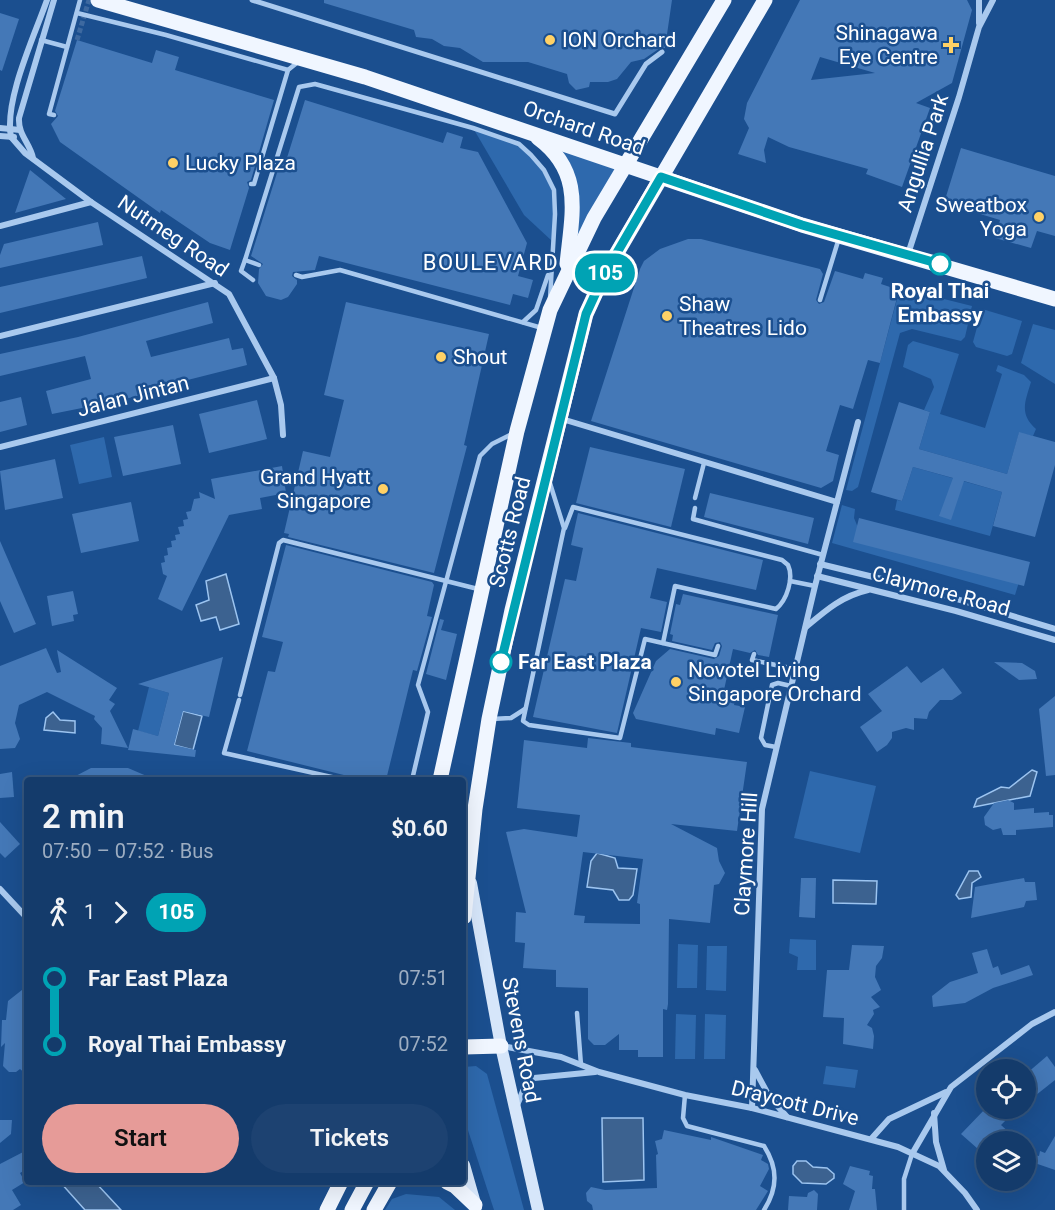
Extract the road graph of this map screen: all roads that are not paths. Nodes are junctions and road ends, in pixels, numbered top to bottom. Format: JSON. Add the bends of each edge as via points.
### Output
{"nodes":[{"id":1,"x":47,"y":0,"type":"edge"},
{"id":2,"x":54,"y":0,"type":"edge"},
{"id":3,"x":81,"y":0,"type":"edge"},
{"id":4,"x":98,"y":0,"type":"edge"},
{"id":5,"x":252,"y":0,"type":"edge"},
{"id":6,"x":724,"y":0,"type":"edge"},
{"id":7,"x":765,"y":0,"type":"edge"},
{"id":8,"x":979,"y":0,"type":"edge"},
{"id":9,"x":993,"y":0,"type":"edge"},
{"id":10,"x":77,"y":13,"type":"junction"},
{"id":11,"x":979,"y":27,"type":"junction"},
{"id":12,"x":41,"y":40,"type":"junction"},
{"id":13,"x":67,"y":47,"type":"junction"},
{"id":14,"x":662,"y":52,"type":"dead end"},
{"id":15,"x":303,"y":59,"type":"junction"},
{"id":16,"x":288,"y":70,"type":"junction"},
{"id":17,"x":54,"y":116,"type":"dead end"},
{"id":18,"x":0,"y":128,"type":"edge"},
{"id":19,"x":9,"y":129,"type":"junction"},
{"id":20,"x":20,"y":130,"type":"junction"},
{"id":21,"x":526,"y":130,"type":"junction"},
{"id":22,"x":0,"y":136,"type":"edge"},
{"id":23,"x":11,"y":137,"type":"junction"},
{"id":24,"x":21,"y":138,"type":"junction"},
{"id":25,"x":33,"y":158,"type":"junction"},
{"id":26,"x":628,"y":164,"type":"junction"},
{"id":27,"x":661,"y":177,"type":"junction"},
{"id":28,"x":251,"y":184,"type":"dead end"},
{"id":29,"x":91,"y":202,"type":"junction"},
{"id":30,"x":0,"y":226,"type":"edge"},
{"id":31,"x":840,"y":236,"type":"junction"},
{"id":32,"x":908,"y":255,"type":"junction"},
{"id":33,"x":244,"y":260,"type":"junction"},
{"id":34,"x":259,"y":265,"type":"dead end"},
{"id":35,"x":550,"y":270,"type":"junction"},
{"id":36,"x":566,"y":273,"type":"junction"},
{"id":37,"x":296,"y":275,"type":"dead end"},
{"id":38,"x":253,"y":280,"type":"dead end"},
{"id":39,"x":215,"y":282,"type":"junction"},
{"id":40,"x":1055,"y":299,"type":"edge"},
{"id":41,"x":820,"y":300,"type":"dead end"},
{"id":42,"x":550,"y":310,"type":"junction"},
{"id":43,"x":523,"y":321,"type":"junction"},
{"id":44,"x":544,"y":328,"type":"junction"},
{"id":45,"x":0,"y":336,"type":"edge"},
{"id":46,"x":274,"y":378,"type":"junction"},
{"id":47,"x":560,"y":419,"type":"junction"},
{"id":48,"x":858,"y":422,"type":"dead end"},
{"id":49,"x":517,"y":431,"type":"junction"},
{"id":50,"x":284,"y":435,"type":"dead end"},
{"id":51,"x":0,"y":447,"type":"edge"},
{"id":52,"x":704,"y":463,"type":"junction"},
{"id":53,"x":547,"y":471,"type":"junction"},
{"id":54,"x":695,"y":498,"type":"dead end"},
{"id":55,"x":837,"y":502,"type":"junction"},
{"id":56,"x":695,"y":508,"type":"dead end"},
{"id":57,"x":564,"y":528,"type":"junction"},
{"id":58,"x":823,"y":555,"type":"junction"},
{"id":59,"x":820,"y":564,"type":"junction"},
{"id":60,"x":817,"y":576,"type":"junction"},
{"id":61,"x":790,"y":580,"type":"junction"},
{"id":62,"x":447,"y":582,"type":"junction"},
{"id":63,"x":815,"y":586,"type":"junction"},
{"id":64,"x":480,"y":590,"type":"junction"},
{"id":65,"x":872,"y":590,"type":"junction"},
{"id":66,"x":805,"y":628,"type":"junction"},
{"id":67,"x":1055,"y":629,"type":"edge"},
{"id":68,"x":1055,"y":640,"type":"edge"},
{"id":69,"x":663,"y":642,"type":"junction"},
{"id":70,"x":718,"y":646,"type":"dead end"},
{"id":71,"x":754,"y":654,"type":"dead end"},
{"id":72,"x":795,"y":669,"type":"junction"},
{"id":73,"x":791,"y":686,"type":"junction"},
{"id":74,"x":525,"y":709,"type":"junction"},
{"id":75,"x":489,"y":719,"type":"junction"},
{"id":76,"x":776,"y":747,"type":"junction"},
{"id":77,"x":332,"y":777,"type":"edge"},
{"id":78,"x":412,"y":777,"type":"edge"},
{"id":79,"x":441,"y":777,"type":"edge"},
{"id":80,"x":469,"y":876,"type":"junction"},
{"id":81,"x":0,"y":888,"type":"edge"},
{"id":82,"x":466,"y":901,"type":"edge"},
{"id":83,"x":24,"y":915,"type":"edge"},
{"id":84,"x":1055,"y":1012,"type":"edge"},
{"id":85,"x":577,"y":1013,"type":"dead end"},
{"id":86,"x":501,"y":1046,"type":"junction"},
{"id":87,"x":466,"y":1047,"type":"edge"},
{"id":88,"x":581,"y":1065,"type":"junction"},
{"id":89,"x":753,"y":1066,"type":"junction"},
{"id":90,"x":599,"y":1072,"type":"junction"},
{"id":91,"x":946,"y":1092,"type":"junction"},
{"id":92,"x":685,"y":1095,"type":"junction"},
{"id":93,"x":752,"y":1108,"type":"junction"},
{"id":94,"x":515,"y":1110,"type":"junction"},
{"id":95,"x":934,"y":1112,"type":"junction"},
{"id":96,"x":787,"y":1117,"type":"junction"},
{"id":97,"x":872,"y":1138,"type":"junction"},
{"id":98,"x":912,"y":1154,"type":"junction"},
{"id":99,"x":944,"y":1171,"type":"junction"},
{"id":100,"x":466,"y":1172,"type":"edge"},
{"id":101,"x":340,"y":1185,"type":"edge"},
{"id":102,"x":365,"y":1185,"type":"edge"},
{"id":103,"x":391,"y":1185,"type":"edge"},
{"id":104,"x":453,"y":1185,"type":"edge"},
{"id":105,"x":476,"y":1207,"type":"edge"},
{"id":106,"x":327,"y":1210,"type":"edge"},
{"id":107,"x":351,"y":1210,"type":"edge"},
{"id":108,"x":374,"y":1210,"type":"edge"},
{"id":109,"x":538,"y":1210,"type":"edge"},
{"id":110,"x":764,"y":1210,"type":"edge"},
{"id":111,"x":904,"y":1210,"type":"edge"},
{"id":112,"x":976,"y":1210,"type":"edge"}],
"edges":[{"from":1,"to":19,"type":"street","via":[[15,92]]},
{"from":2,"to":12,"type":"street"},
{"from":3,"to":10,"type":"lane"},
{"from":4,"to":15,"type":"main road","name":"Orchard Road"},
{"from":5,"to":14,"type":"street","via":[[615,114],[646,64]]},
{"from":6,"to":26,"type":"main road","name":"Scotts Road"},
{"from":7,"to":27,"type":"main road","name":"Scotts Road"},
{"from":8,"to":11,"type":"street","name":"Angullia Park"},
{"from":9,"to":11,"type":"street","name":"Angullia Park"},
{"from":10,"to":13,"type":"lane"},
{"from":10,"to":16,"type":"lane"},
{"from":11,"to":32,"type":"street","name":"Angullia Park"},
{"from":12,"to":13,"type":"lane"},
{"from":12,"to":20,"type":"street","via":[[21,108]]},
{"from":13,"to":17,"type":"lane","via":[[48,114]]},
{"from":15,"to":16,"type":"lane"},
{"from":15,"to":21,"type":"main road","name":"Orchard Road"},
{"from":16,"to":28,"type":"lane"},
{"from":18,"to":19,"type":"street"},
{"from":19,"to":20,"type":"street"},
{"from":19,"to":23,"type":"street"},
{"from":20,"to":24,"type":"street"},
{"from":21,"to":26,"type":"main road","name":"Orchard Road"},
{"from":21,"to":36,"type":"main road","via":[[555,151],[569,179],[572,216]]},
{"from":22,"to":23,"type":"street"},
{"from":23,"to":24,"type":"street"},
{"from":23,"to":25,"type":"street","name":"Nutmeg Road"},
{"from":24,"to":25,"type":"street","name":"Nutmeg Road"},
{"from":25,"to":29,"type":"street","name":"Nutmeg Road"},
{"from":26,"to":27,"type":"main road","name":"Orchard Road"},
{"from":26,"to":36,"type":"main road","name":"Scotts Road"},
{"from":27,"to":31,"type":"main road","name":"Orchard Road"},
{"from":27,"to":47,"type":"main road","name":"Scotts Road","via":[[586,314]]},
{"from":29,"to":30,"type":"street"},
{"from":29,"to":39,"type":"street","name":"Nutmeg Road"},
{"from":31,"to":32,"type":"main road","name":"Orchard Road"},
{"from":31,"to":41,"type":"lane"},
{"from":32,"to":40,"type":"main road","name":"Orchard Road"},
{"from":33,"to":34,"type":"lane"},
{"from":33,"to":35,"type":"lane","via":[[299,87],[315,84],[519,144],[544,170],[554,190]]},
{"from":33,"to":38,"type":"lane","via":[[241,271]]},
{"from":35,"to":42,"type":"lane"},
{"from":35,"to":43,"type":"lane","via":[[536,310]]},
{"from":36,"to":42,"type":"main road","name":"Scotts Road"},
{"from":37,"to":43,"type":"lane","via":[[340,270]]},
{"from":39,"to":45,"type":"street"},
{"from":39,"to":46,"type":"street","name":"Nutmeg Road","via":[[229,294]]},
{"from":42,"to":44,"type":"main road","name":"Scotts Road"},
{"from":43,"to":44,"type":"lane"},
{"from":44,"to":49,"type":"main road","name":"Scotts Road"},
{"from":46,"to":50,"type":"street","name":"Nutmeg Road"},
{"from":46,"to":51,"type":"street","name":"Jalan Jintan"},
{"from":47,"to":52,"type":"street"},
{"from":47,"to":53,"type":"main road","name":"Scotts Road"},
{"from":48,"to":55,"type":"street","name":"Claymore Hill"},
{"from":49,"to":62,"type":"lane","via":[[492,444],[480,456]]},
{"from":49,"to":64,"type":"main road","name":"Scotts Road"},
{"from":52,"to":54,"type":"lane"},
{"from":52,"to":55,"type":"street"},
{"from":53,"to":57,"type":"lane"},
{"from":53,"to":75,"type":"main road","name":"Scotts Road"},
{"from":55,"to":58,"type":"street","name":"Claymore Hill"},
{"from":56,"to":58,"type":"lane","via":[[693,519]]},
{"from":57,"to":61,"type":"lane","via":[[573,507],[782,560],[790,568]]},
{"from":57,"to":74,"type":"lane"},
{"from":58,"to":59,"type":"street","name":"Claymore Hill"},
{"from":59,"to":60,"type":"street","name":"Claymore Hill"},
{"from":59,"to":67,"type":"street","name":"Claymore Road","via":[[927,590]]},
{"from":60,"to":63,"type":"street","name":"Claymore Hill"},
{"from":60,"to":65,"type":"street","name":"Claymore Road"},
{"from":61,"to":63,"type":"lane"},
{"from":61,"to":69,"type":"lane","via":[[778,608],[765,609],[675,586]]},
{"from":62,"to":64,"type":"lane"},
{"from":62,"to":77,"type":"lane","via":[[283,540],[279,543],[224,753]]},
{"from":62,"to":78,"type":"lane","via":[[418,685],[428,712]]},
{"from":63,"to":66,"type":"street","name":"Claymore Hill"},
{"from":64,"to":79,"type":"main road","name":"Scotts Road"},
{"from":65,"to":66,"type":"street","via":[[840,599]]},
{"from":65,"to":68,"type":"street","name":"Claymore Road"},
{"from":66,"to":72,"type":"street","name":"Claymore Hill"},
{"from":69,"to":70,"type":"lane","via":[[715,655]]},
{"from":69,"to":74,"type":"lane","via":[[645,639],[620,738],[530,725],[524,721]]},
{"from":71,"to":72,"type":"lane","via":[[752,660]]},
{"from":72,"to":73,"type":"street","name":"Claymore Hill"},
{"from":73,"to":76,"type":"street","name":"Claymore Hill"},
{"from":73,"to":76,"type":"lane","via":[[772,685],[761,738],[765,745]]},
{"from":74,"to":75,"type":"lane","via":[[511,718]]},
{"from":75,"to":80,"type":"main road","name":"Scotts Road"},
{"from":76,"to":89,"type":"street","name":"Claymore Hill","via":[[762,809]]},
{"from":80,"to":82,"type":"main road","name":"Scotts Road"},
{"from":80,"to":86,"type":"main road","name":"Stevens Road"},
{"from":81,"to":83,"type":"street"},
{"from":84,"to":91,"type":"street","via":[[996,1050]]},
{"from":85,"to":88,"type":"lane"},
{"from":86,"to":87,"type":"main road"},
{"from":86,"to":88,"type":"street","name":"Draycott Drive","via":[[561,1057]]},
{"from":86,"to":94,"type":"main road","name":"Stevens Road"},
{"from":88,"to":90,"type":"street","name":"Draycott Drive"},
{"from":89,"to":93,"type":"street","name":"Claymore Hill"},
{"from":89,"to":96,"type":"street","via":[[769,1096]]},
{"from":90,"to":92,"type":"street","name":"Draycott Drive"},
{"from":90,"to":94,"type":"street","name":"Draycott Drive","via":[[534,1078],[527,1082]]},
{"from":91,"to":95,"type":"street"},
{"from":91,"to":97,"type":"street","via":[[889,1119]]},
{"from":92,"to":93,"type":"street","name":"Draycott Drive"},
{"from":92,"to":110,"type":"lane","via":[[682,1118],[687,1126],[764,1146],[776,1178]]},
{"from":93,"to":96,"type":"street","name":"Draycott Drive"},
{"from":94,"to":109,"type":"main road","name":"Stevens Road"},
{"from":95,"to":98,"type":"street"},
{"from":95,"to":99,"type":"street","via":[[936,1142]]},
{"from":96,"to":97,"type":"street","name":"Draycott Drive"},
{"from":97,"to":98,"type":"street","name":"Draycott Drive"},
{"from":98,"to":99,"type":"street","name":"Draycott Drive"},
{"from":98,"to":111,"type":"lane","via":[[904,1179]]},
{"from":99,"to":112,"type":"street"},
{"from":100,"to":105,"type":"main road"},
{"from":101,"to":106,"type":"main road"},
{"from":102,"to":107,"type":"main road"},
{"from":103,"to":108,"type":"main road"},
{"from":104,"to":105,"type":"main road"}]}
